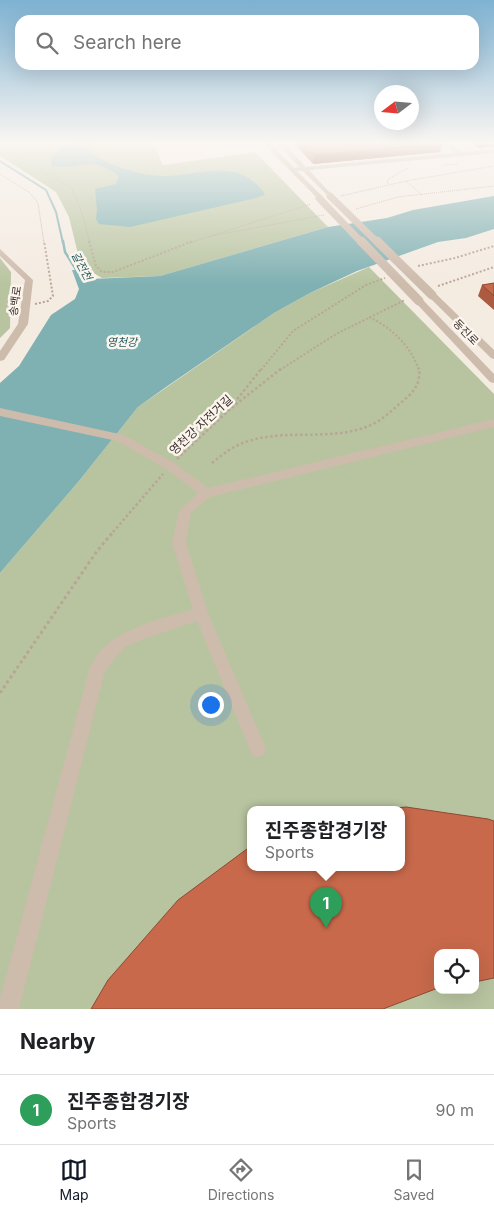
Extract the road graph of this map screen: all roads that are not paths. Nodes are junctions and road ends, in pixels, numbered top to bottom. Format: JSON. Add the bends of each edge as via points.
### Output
{"nodes":[{"id":1,"x":308,"y":190,"type":"edge"},
{"id":2,"x":325,"y":190,"type":"edge"},
{"id":3,"x":0,"y":251,"type":"edge"},
{"id":4,"x":494,"y":356,"type":"edge"},
{"id":5,"x":0,"y":358,"type":"edge"},
{"id":6,"x":494,"y":380,"type":"edge"},
{"id":7,"x":0,"y":412,"type":"edge"},
{"id":8,"x":494,"y":423,"type":"edge"},
{"id":9,"x":206,"y":492,"type":"junction"},
{"id":10,"x":201,"y":613,"type":"junction"},
{"id":11,"x":258,"y":749,"type":"dead end"},
{"id":12,"x":8,"y":1009,"type":"edge"}],
"edges":[{"from":1,"to":6,"type":"street","name":"동진로","bridge":true},
{"from":2,"to":4,"type":"street","name":"동진로","bridge":true},
{"from":3,"to":5,"type":"street","name":"송백로","via":[[29,280],[23,324]]},
{"from":7,"to":9,"type":"street","via":[[120,438],[170,466]]},
{"from":8,"to":9,"type":"street"},
{"from":9,"to":10,"type":"street","via":[[185,511],[179,543]]},
{"from":10,"to":11,"type":"street"},
{"from":10,"to":12,"type":"street","via":[[120,642],[98,667]]}]}
